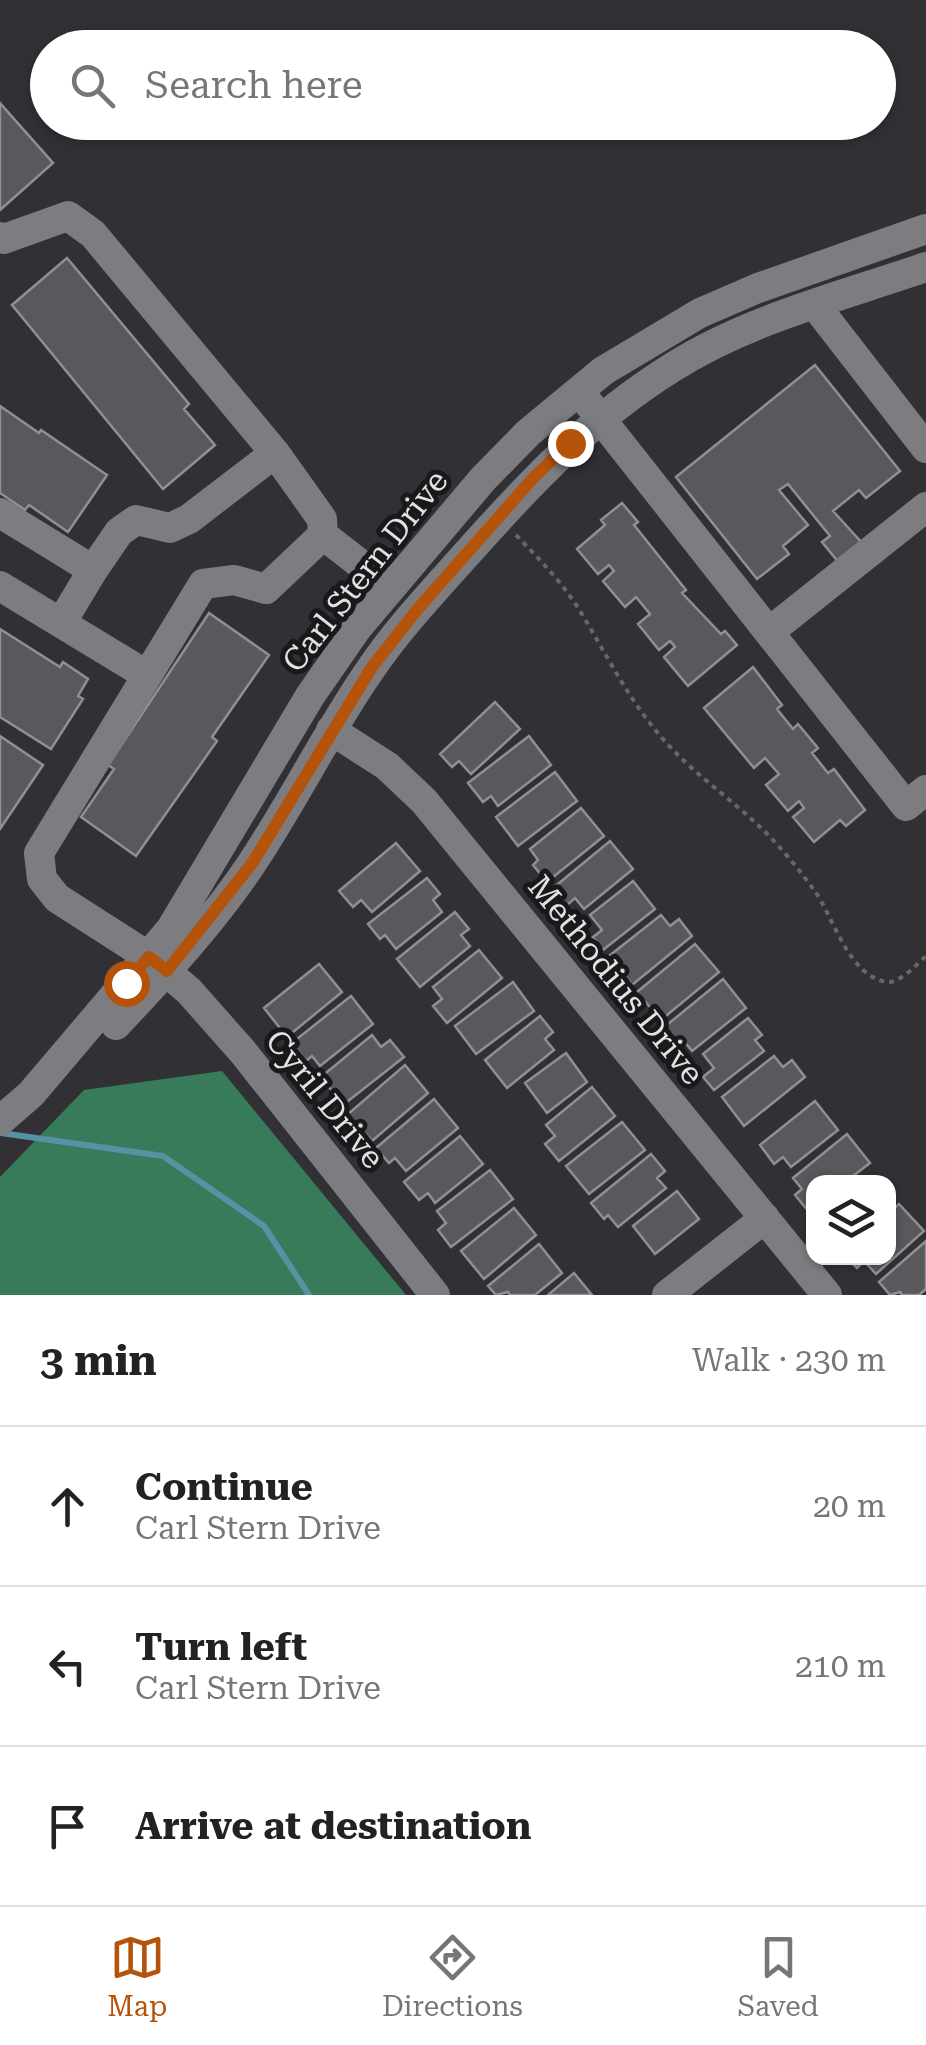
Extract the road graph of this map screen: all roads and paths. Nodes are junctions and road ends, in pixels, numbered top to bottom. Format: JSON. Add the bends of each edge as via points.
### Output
{"nodes":[{"id":1,"x":926,"y":228,"type":"edge"},
{"id":2,"x":1,"y":240,"type":"edge"},
{"id":3,"x":926,"y":266,"type":"edge"},
{"id":4,"x":815,"y":305,"type":"junction"},
{"id":5,"x":578,"y":390,"type":"junction"},
{"id":6,"x":600,"y":419,"type":"junction"},
{"id":7,"x":926,"y":448,"type":"edge"},
{"id":8,"x":275,"y":453,"type":"junction"},
{"id":9,"x":926,"y":506,"type":"edge"},
{"id":10,"x":0,"y":513,"type":"edge"},
{"id":11,"x":512,"y":532,"type":"dead end"},
{"id":12,"x":324,"y":535,"type":"junction"},
{"id":13,"x":93,"y":570,"type":"junction"},
{"id":14,"x":0,"y":586,"type":"edge"},
{"id":15,"x":390,"y":587,"type":"junction"},
{"id":16,"x":62,"y":623,"type":"junction"},
{"id":17,"x":769,"y":632,"type":"junction"},
{"id":18,"x":145,"y":674,"type":"junction"},
{"id":19,"x":331,"y":730,"type":"junction"},
{"id":20,"x":926,"y":790,"type":"edge"},
{"id":21,"x":926,"y":956,"type":"edge"},
{"id":22,"x":158,"y":964,"type":"junction"},
{"id":23,"x":0,"y":1121,"type":"edge"},
{"id":24,"x":765,"y":1218,"type":"junction"},
{"id":25,"x":435,"y":1295,"type":"edge"},
{"id":26,"x":667,"y":1295,"type":"edge"},
{"id":27,"x":827,"y":1295,"type":"edge"}],
"edges":[{"from":1,"to":5,"type":"street","name":"Carl Stern Drive","via":[[730,299],[632,351]]},
{"from":2,"to":8,"type":"street","via":[[68,216],[93,234]]},
{"from":3,"to":4,"type":"street","name":"Carl Stern Drive"},
{"from":4,"to":6,"type":"street","name":"Carl Stern Drive","via":[[676,364]]},
{"from":4,"to":7,"type":"street"},
{"from":5,"to":6,"type":"street"},
{"from":5,"to":15,"type":"street","name":"Carl Stern Drive","via":[[505,455]]},
{"from":6,"to":17,"type":"street"},
{"from":6,"to":19,"type":"street","name":"Carl Stern Drive","via":[[534,477],[416,611]]},
{"from":8,"to":12,"type":"street","via":[[322,519]]},
{"from":8,"to":13,"type":"street","via":[[180,524],[136,520],[119,532]]},
{"from":9,"to":17,"type":"street"},
{"from":10,"to":13,"type":"street"},
{"from":11,"to":21,"type":"path","via":[[571,598],[656,731],[796,866],[863,970],[898,980]]},
{"from":12,"to":15,"type":"street"},
{"from":12,"to":18,"type":"street","via":[[266,589],[234,580],[203,584]]},
{"from":13,"to":16,"type":"street"},
{"from":14,"to":16,"type":"street"},
{"from":15,"to":22,"type":"street","name":"Carl Stern Drive","via":[[310,696]]},
{"from":16,"to":18,"type":"street"},
{"from":17,"to":20,"type":"street","via":[[906,806]]},
{"from":18,"to":22,"type":"street","name":"Cyril Drive","via":[[39,853],[42,879],[56,898]]},
{"from":19,"to":22,"type":"street","name":"Carl Stern Drive","via":[[253,862]]},
{"from":19,"to":24,"type":"street","name":"Methodius Drive","via":[[387,766],[424,801]]},
{"from":22,"to":23,"type":"street","via":[[66,1074]]},
{"from":22,"to":25,"type":"street","name":"Cyril Drive","via":[[243,1052]]},
{"from":24,"to":26,"type":"street"},
{"from":24,"to":27,"type":"street","name":"Methodius Drive"}]}
